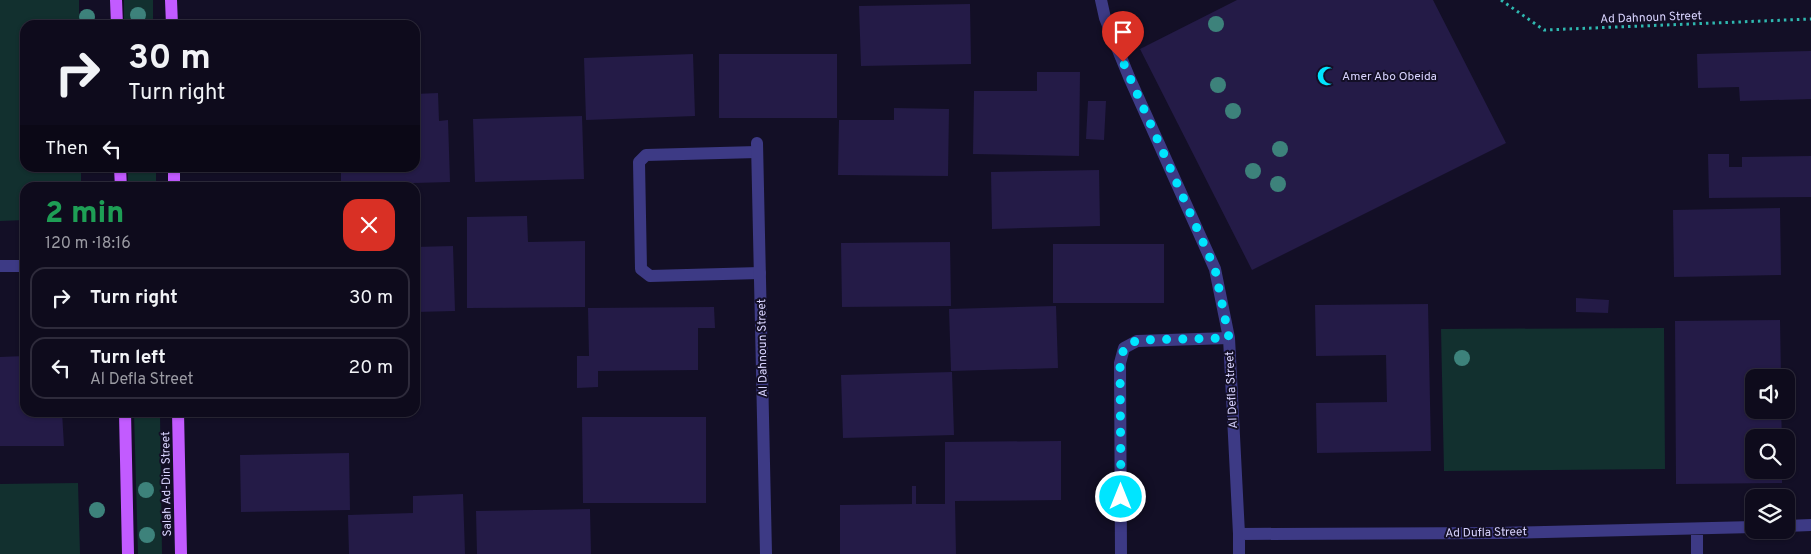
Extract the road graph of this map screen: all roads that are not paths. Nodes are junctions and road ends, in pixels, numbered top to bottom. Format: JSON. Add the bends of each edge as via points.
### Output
{"nodes":[{"id":1,"x":116,"y":0,"type":"edge"},
{"id":2,"x":171,"y":0,"type":"edge"},
{"id":3,"x":1101,"y":0,"type":"edge"},
{"id":4,"x":117,"y":20,"type":"edge"},
{"id":5,"x":172,"y":20,"type":"edge"},
{"id":6,"x":0,"y":266,"type":"edge"},
{"id":7,"x":20,"y":266,"type":"edge"},
{"id":8,"x":760,"y":273,"type":"junction"},
{"id":9,"x":1229,"y":338,"type":"junction"},
{"id":10,"x":125,"y":417,"type":"edge"},
{"id":11,"x":178,"y":417,"type":"edge"},
{"id":12,"x":1811,"y":525,"type":"edge"},
{"id":13,"x":1795,"y":526,"type":"edge"},
{"id":14,"x":1745,"y":527,"type":"edge"},
{"id":15,"x":1698,"y":529,"type":"junction"},
{"id":16,"x":1239,"y":534,"type":"junction"},
{"id":17,"x":128,"y":554,"type":"edge"},
{"id":18,"x":181,"y":554,"type":"edge"},
{"id":19,"x":766,"y":554,"type":"edge"},
{"id":20,"x":1121,"y":554,"type":"edge"},
{"id":21,"x":1239,"y":554,"type":"edge"},
{"id":22,"x":1697,"y":554,"type":"edge"}],
"edges":[{"from":1,"to":4,"type":"main road"},
{"from":2,"to":5,"type":"main road"},
{"from":3,"to":9,"type":"street","name":"Al Defla Street","via":[[1129,77],[1215,269]]},
{"from":6,"to":7,"type":"street"},
{"from":8,"to":8,"type":"street","name":"Al Dahnoun Street","via":[[757,147],[646,156],[639,162],[641,269],[650,276]]},
{"from":8,"to":19,"type":"street","name":"Al Dahnoun Street"},
{"from":9,"to":16,"type":"street","name":"Al Defla Street"},
{"from":9,"to":20,"type":"street","via":[[1137,340],[1124,348],[1120,363]]},
{"from":10,"to":17,"type":"main road"},
{"from":11,"to":18,"type":"main road","name":"Salah Ad-Din Street"},
{"from":12,"to":13,"type":"street"},
{"from":14,"to":15,"type":"street","name":"Ad Dufla Street"},
{"from":15,"to":16,"type":"street","name":"Ad Dufla Street"},
{"from":15,"to":22,"type":"street"},
{"from":16,"to":21,"type":"street"}]}
